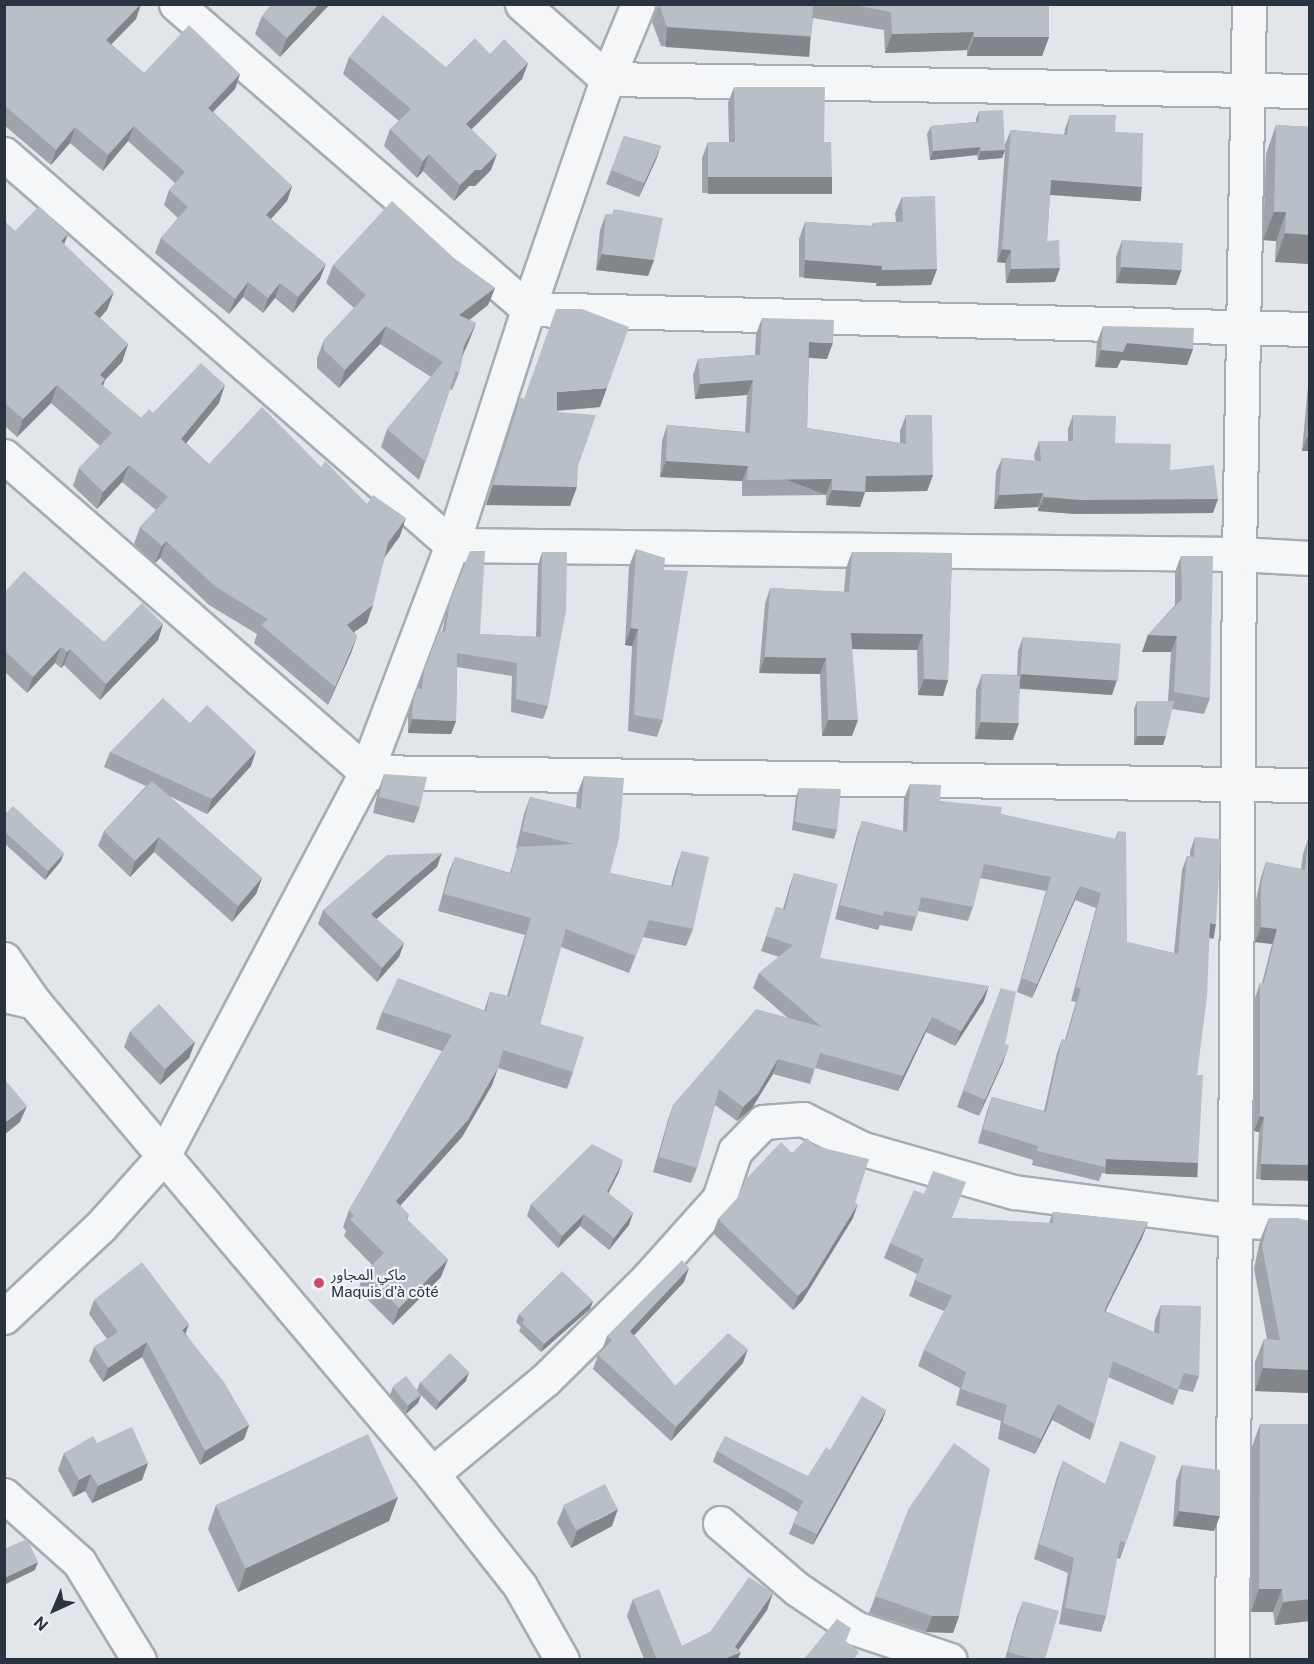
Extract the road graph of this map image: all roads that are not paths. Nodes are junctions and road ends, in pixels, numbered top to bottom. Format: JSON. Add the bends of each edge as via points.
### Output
{"nodes":[{"id":1,"x":176,"y":4,"type":"edge"},
{"id":2,"x":522,"y":4,"type":"edge"},
{"id":3,"x":638,"y":4,"type":"edge"},
{"id":4,"x":1249,"y":4,"type":"edge"},
{"id":5,"x":607,"y":79,"type":"junction"},
{"id":6,"x":1249,"y":90,"type":"junction"},
{"id":7,"x":1310,"y":91,"type":"edge"},
{"id":8,"x":4,"y":154,"type":"edge"},
{"id":9,"x":528,"y":309,"type":"junction"},
{"id":10,"x":1244,"y":329,"type":"junction"},
{"id":11,"x":1310,"y":329,"type":"edge"},
{"id":12,"x":4,"y":456,"type":"edge"},
{"id":13,"x":452,"y":545,"type":"junction"},
{"id":14,"x":1239,"y":554,"type":"junction"},
{"id":15,"x":1310,"y":558,"type":"edge"},
{"id":16,"x":366,"y":772,"type":"junction"},
{"id":17,"x":1240,"y":783,"type":"junction"},
{"id":18,"x":1310,"y":785,"type":"edge"},
{"id":19,"x":4,"y":959,"type":"edge"},
{"id":20,"x":19,"y":999,"type":"edge"},
{"id":21,"x":162,"y":1158,"type":"junction"},
{"id":22,"x":1236,"y":1221,"type":"junction"},
{"id":23,"x":1310,"y":1222,"type":"edge"},
{"id":24,"x":4,"y":1317,"type":"edge"},
{"id":25,"x":432,"y":1474,"type":"junction"},
{"id":26,"x":4,"y":1495,"type":"edge"},
{"id":27,"x":720,"y":1523,"type":"dead end"},
{"id":28,"x":139,"y":1659,"type":"edge"},
{"id":29,"x":562,"y":1659,"type":"edge"},
{"id":30,"x":950,"y":1659,"type":"edge"},
{"id":31,"x":1232,"y":1659,"type":"edge"}],
"edges":[{"from":1,"to":9,"type":"street"},
{"from":2,"to":5,"type":"street"},
{"from":3,"to":5,"type":"street"},
{"from":4,"to":6,"type":"street"},
{"from":5,"to":6,"type":"street"},
{"from":5,"to":9,"type":"street"},
{"from":6,"to":7,"type":"street"},
{"from":6,"to":10,"type":"street"},
{"from":8,"to":13,"type":"street"},
{"from":9,"to":10,"type":"street"},
{"from":9,"to":13,"type":"street"},
{"from":10,"to":11,"type":"street"},
{"from":10,"to":14,"type":"street"},
{"from":12,"to":16,"type":"street"},
{"from":13,"to":14,"type":"street"},
{"from":13,"to":16,"type":"street"},
{"from":14,"to":15,"type":"street"},
{"from":14,"to":17,"type":"street"},
{"from":16,"to":17,"type":"street"},
{"from":16,"to":21,"type":"street"},
{"from":17,"to":18,"type":"street"},
{"from":17,"to":22,"type":"street"},
{"from":19,"to":20,"type":"street"},
{"from":20,"to":21,"type":"street"},
{"from":21,"to":24,"type":"street","via":[[100,1227]]},
{"from":21,"to":25,"type":"street"},
{"from":22,"to":23,"type":"street"},
{"from":22,"to":25,"type":"street","via":[[1014,1192],[863,1149],[803,1119],[763,1122],[735,1151],[719,1198],[648,1278],[545,1380]]},
{"from":22,"to":31,"type":"street"},
{"from":25,"to":29,"type":"street","via":[[520,1586]]},
{"from":26,"to":28,"type":"street","via":[[79,1562]]},
{"from":27,"to":30,"type":"street","via":[[797,1589],[855,1628]]}]}
